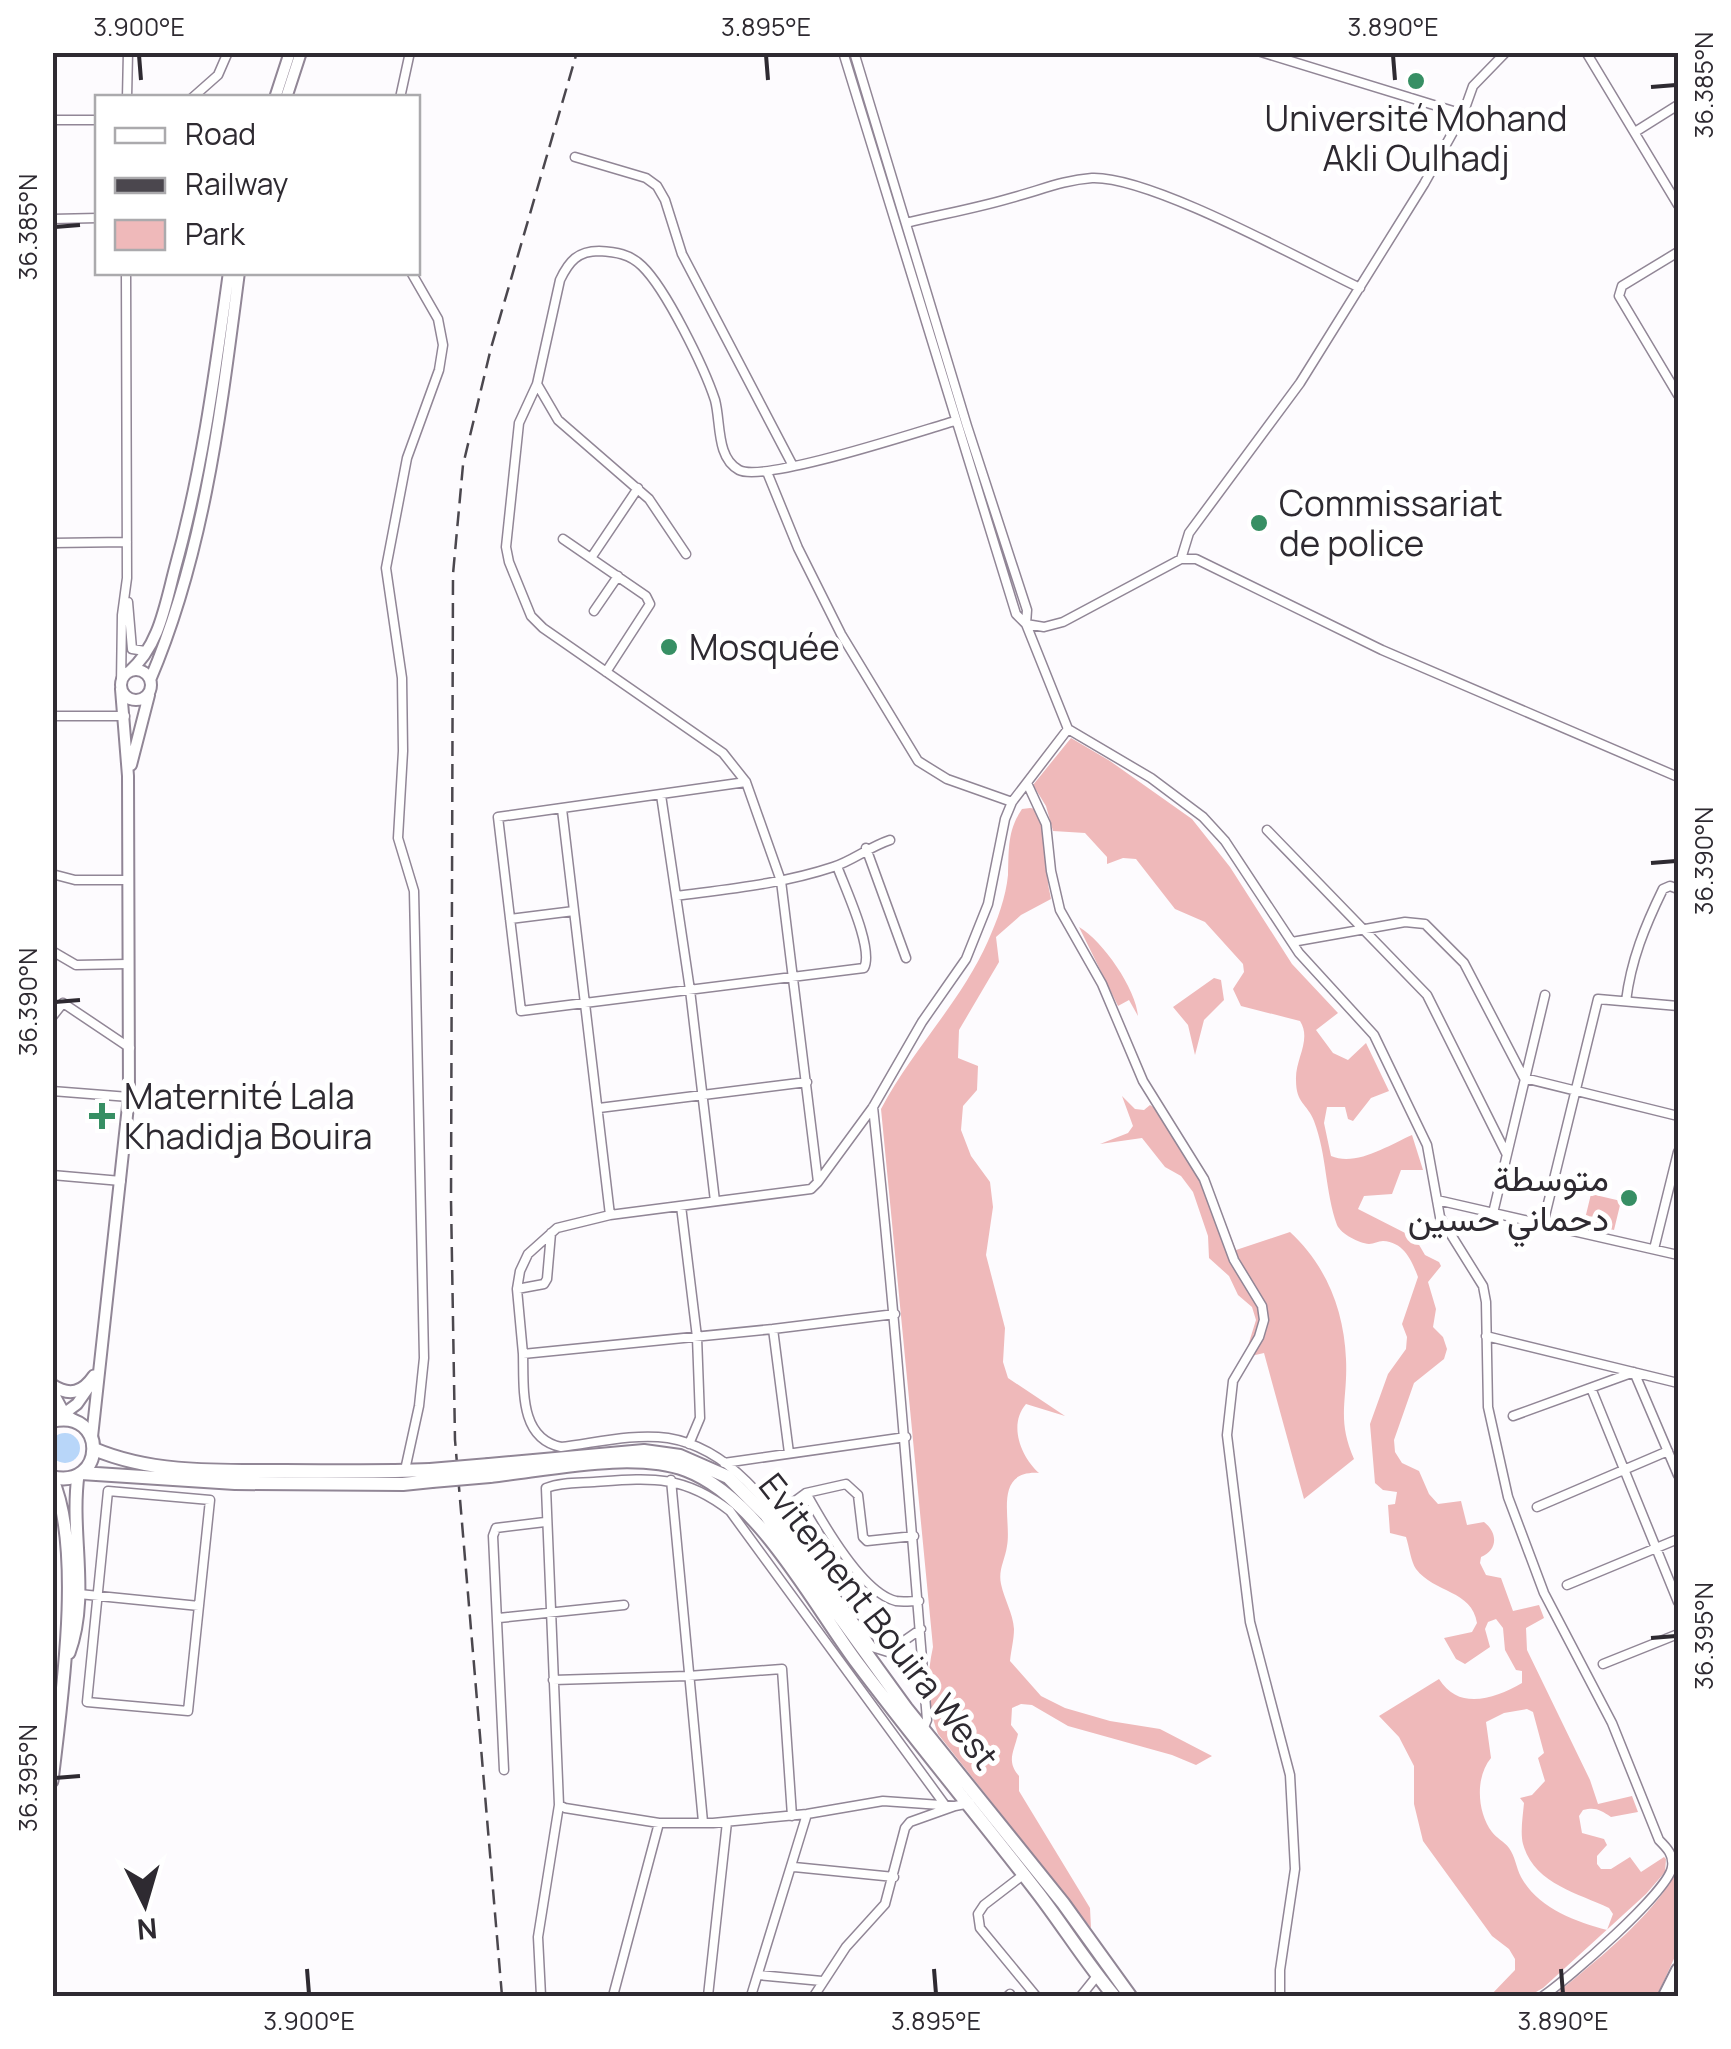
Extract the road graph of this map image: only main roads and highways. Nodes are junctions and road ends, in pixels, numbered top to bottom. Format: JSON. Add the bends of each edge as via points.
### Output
{"nodes":[{"id":1,"x":290,"y":52,"type":"edge"},
{"id":2,"x":301,"y":52,"type":"edge"},
{"id":3,"x":276,"y":95,"type":"edge"},
{"id":4,"x":287,"y":95,"type":"edge"},
{"id":5,"x":229,"y":275,"type":"edge"},
{"id":6,"x":239,"y":275,"type":"edge"},
{"id":7,"x":129,"y":672,"type":"junction"},
{"id":8,"x":150,"y":682,"type":"junction"},
{"id":9,"x":121,"y":686,"type":"junction"},
{"id":10,"x":128,"y":776,"type":"junction"},
{"id":11,"x":101,"y":1355,"type":"junction"},
{"id":12,"x":94,"y":1376,"type":"junction"},
{"id":13,"x":52,"y":1389,"type":"edge"},
{"id":14,"x":62,"y":1418,"type":"edge"},
{"id":15,"x":93,"y":1443,"type":"junction"},
{"id":16,"x":490,"y":1471,"type":"junction"},
{"id":17,"x":80,"y":1474,"type":"junction"},
{"id":18,"x":52,"y":1478,"type":"edge"},
{"id":19,"x":404,"y":1478,"type":"junction"},
{"id":20,"x":66,"y":1662,"type":"junction"},
{"id":21,"x":901,"y":1711,"type":"junction"},
{"id":22,"x":52,"y":1781,"type":"edge"},
{"id":23,"x":962,"y":1803,"type":"junction"},
{"id":24,"x":1678,"y":1970,"type":"edge"},
{"id":25,"x":1114,"y":1996,"type":"edge"},
{"id":26,"x":1130,"y":1996,"type":"edge"},
{"id":27,"x":1665,"y":1996,"type":"edge"}],
"edges":[{"from":1,"to":3,"type":"main road"},
{"from":2,"to":4,"type":"main road"},
{"from":5,"to":7,"type":"main road","via":[[196,491],[152,646]]},
{"from":6,"to":8,"type":"main road","via":[[212,466]]},
{"from":7,"to":8,"type":"main road","via":[[139,670]]},
{"from":7,"to":9,"type":"main road"},
{"from":8,"to":9,"type":"main road","via":[[145,698],[136,701]]},
{"from":8,"to":10,"type":"main road"},
{"from":9,"to":10,"type":"main road"},
{"from":10,"to":11,"type":"main road","via":[[129,1097]]},
{"from":11,"to":12,"type":"main road"},
{"from":11,"to":15,"type":"main road"},
{"from":12,"to":13,"type":"main road","via":[[76,1392]]},
{"from":12,"to":14,"type":"main road"},
{"from":13,"to":14,"type":"main road"},
{"from":14,"to":15,"type":"highway","via":[[84,1426]]},
{"from":15,"to":17,"type":"highway"},
{"from":15,"to":19,"type":"highway","via":[[118,1460],[169,1468]]},
{"from":16,"to":19,"type":"highway","name":"Evitement Bouira West","bridge":true},
{"from":16,"to":21,"type":"highway","name":"Evitement Bouira West","via":[[660,1464],[724,1490]]},
{"from":16,"to":21,"type":"highway","name":"Evitement Bouira West","via":[[659,1452],[728,1477],[766,1515]]},
{"from":17,"to":18,"type":"highway"},
{"from":17,"to":19,"type":"highway","via":[[107,1485]]},
{"from":17,"to":20,"type":"main road","via":[[80,1594]]},
{"from":18,"to":20,"type":"main road","via":[[65,1539]]},
{"from":20,"to":22,"type":"main road"},
{"from":21,"to":23,"type":"highway","name":"Evitement Bouira West"},
{"from":23,"to":25,"type":"highway","name":"Evitement Bouira West"},
{"from":23,"to":26,"type":"highway","name":"Evitement Bouira West","via":[[1062,1902]]},
{"from":24,"to":27,"type":"highway"}]}
